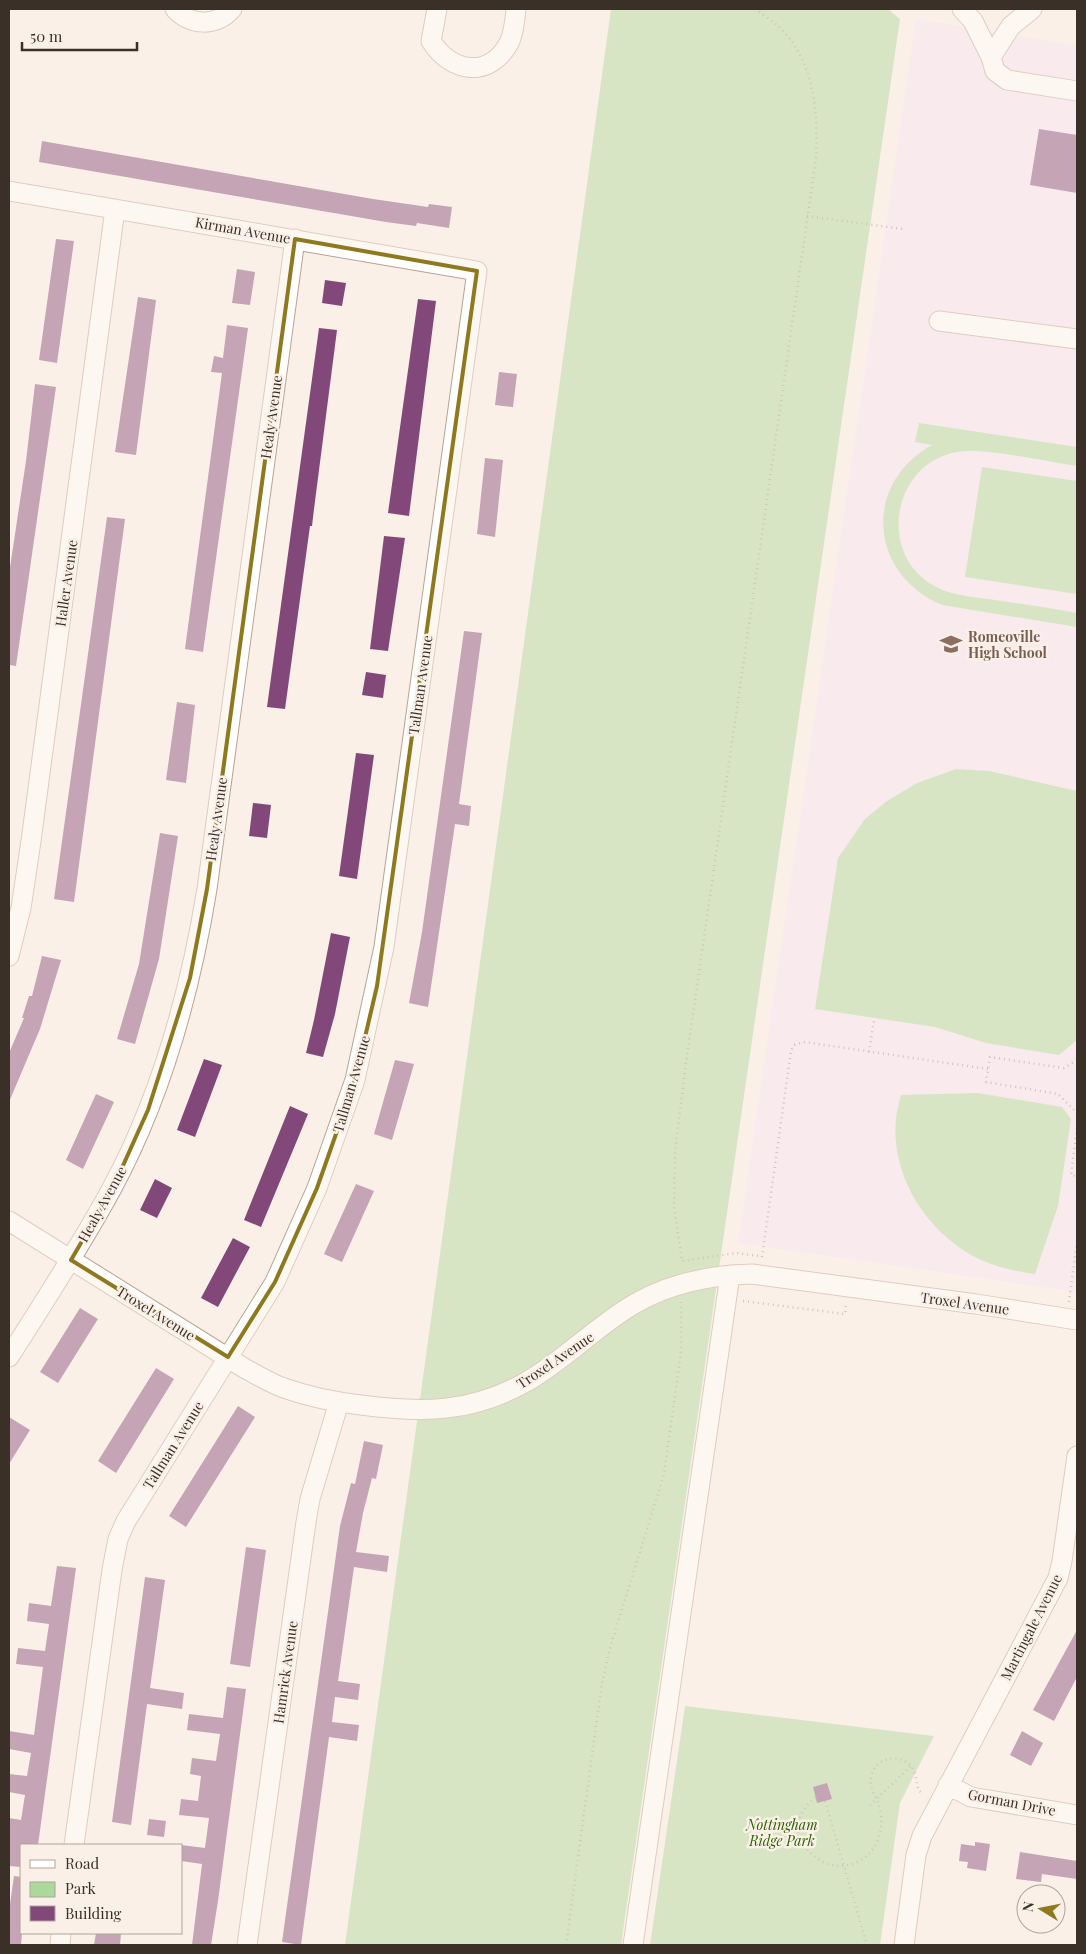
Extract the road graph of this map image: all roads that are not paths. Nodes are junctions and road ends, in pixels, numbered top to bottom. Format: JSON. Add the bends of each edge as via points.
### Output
{"nodes":[{"id":1,"x":175,"y":9,"type":"edge"},
{"id":2,"x":232,"y":9,"type":"edge"},
{"id":3,"x":437,"y":9,"type":"edge"},
{"id":4,"x":516,"y":9,"type":"edge"},
{"id":5,"x":962,"y":9,"type":"edge"},
{"id":6,"x":1032,"y":9,"type":"edge"},
{"id":7,"x":991,"y":57,"type":"junction"},
{"id":8,"x":1077,"y":91,"type":"edge"},
{"id":9,"x":9,"y":190,"type":"edge"},
{"id":10,"x":115,"y":209,"type":"junction"},
{"id":11,"x":296,"y":240,"type":"junction"},
{"id":12,"x":477,"y":271,"type":"joint"},
{"id":13,"x":939,"y":321,"type":"dead end"},
{"id":14,"x":1077,"y":339,"type":"edge"},
{"id":15,"x":9,"y":956,"type":"edge"},
{"id":16,"x":9,"y":1221,"type":"edge"},
{"id":17,"x":71,"y":1260,"type":"junction"},
{"id":18,"x":730,"y":1275,"type":"junction"},
{"id":19,"x":1072,"y":1319,"type":"edge"},
{"id":20,"x":9,"y":1357,"type":"edge"},
{"id":21,"x":228,"y":1357,"type":"junction"},
{"id":22,"x":339,"y":1402,"type":"junction"},
{"id":23,"x":1077,"y":1456,"type":"edge"},
{"id":24,"x":948,"y":1785,"type":"junction"},
{"id":25,"x":1077,"y":1815,"type":"edge"},
{"id":26,"x":74,"y":1844,"type":"edge"},
{"id":27,"x":247,"y":1945,"type":"edge"},
{"id":28,"x":633,"y":1945,"type":"edge"},
{"id":29,"x":904,"y":1945,"type":"edge"}],
"edges":[{"from":1,"to":2,"type":"street","via":[[187,19],[205,22],[223,17]]},
{"from":3,"to":4,"type":"street","via":[[431,41],[440,56],[460,67],[487,65],[496,59],[508,44]]},
{"from":5,"to":7,"type":"street","via":[[973,21]]},
{"from":6,"to":7,"type":"street","via":[[1011,26]]},
{"from":7,"to":8,"type":"street","via":[[995,71],[1007,80]]},
{"from":9,"to":10,"type":"street","name":"Kirman Avenue"},
{"from":10,"to":11,"type":"street","name":"Kirman Avenue"},
{"from":10,"to":15,"type":"street","name":"Haller Avenue","via":[[31,841],[21,908]]},
{"from":11,"to":12,"type":"street","name":"Kirman Avenue"},
{"from":11,"to":17,"type":"street","name":"Healy Avenue","via":[[207,889],[192,970],[166,1063],[145,1118],[112,1190]]},
{"from":12,"to":21,"type":"street","name":"Tallman Avenue","via":[[375,996],[355,1080],[317,1188],[275,1282]]},
{"from":13,"to":14,"type":"street"},
{"from":16,"to":17,"type":"street","name":"Troxel Avenue"},
{"from":17,"to":20,"type":"street","name":"Healy Avenue"},
{"from":17,"to":21,"type":"street","name":"Troxel Avenue"},
{"from":18,"to":19,"type":"street","name":"Troxel Avenue","via":[[752,1274]]},
{"from":18,"to":22,"type":"street","name":"Troxel Avenue","via":[[660,1291],[635,1304],[527,1382],[490,1399],[448,1410],[422,1411]]},
{"from":18,"to":28,"type":"street"},
{"from":21,"to":22,"type":"street","name":"Troxel Avenue","via":[[282,1388]]},
{"from":21,"to":26,"type":"street","name":"Tallman Avenue","via":[[118,1539]]},
{"from":22,"to":27,"type":"street","name":"Hamrick Avenue","via":[[306,1522]]},
{"from":23,"to":24,"type":"street","name":"Martingale Avenue","via":[[1058,1578]]},
{"from":24,"to":25,"type":"street","name":"Gorman Drive","via":[[971,1797]]},
{"from":24,"to":29,"type":"street","name":"Martingale Avenue","via":[[916,1855]]}]}
